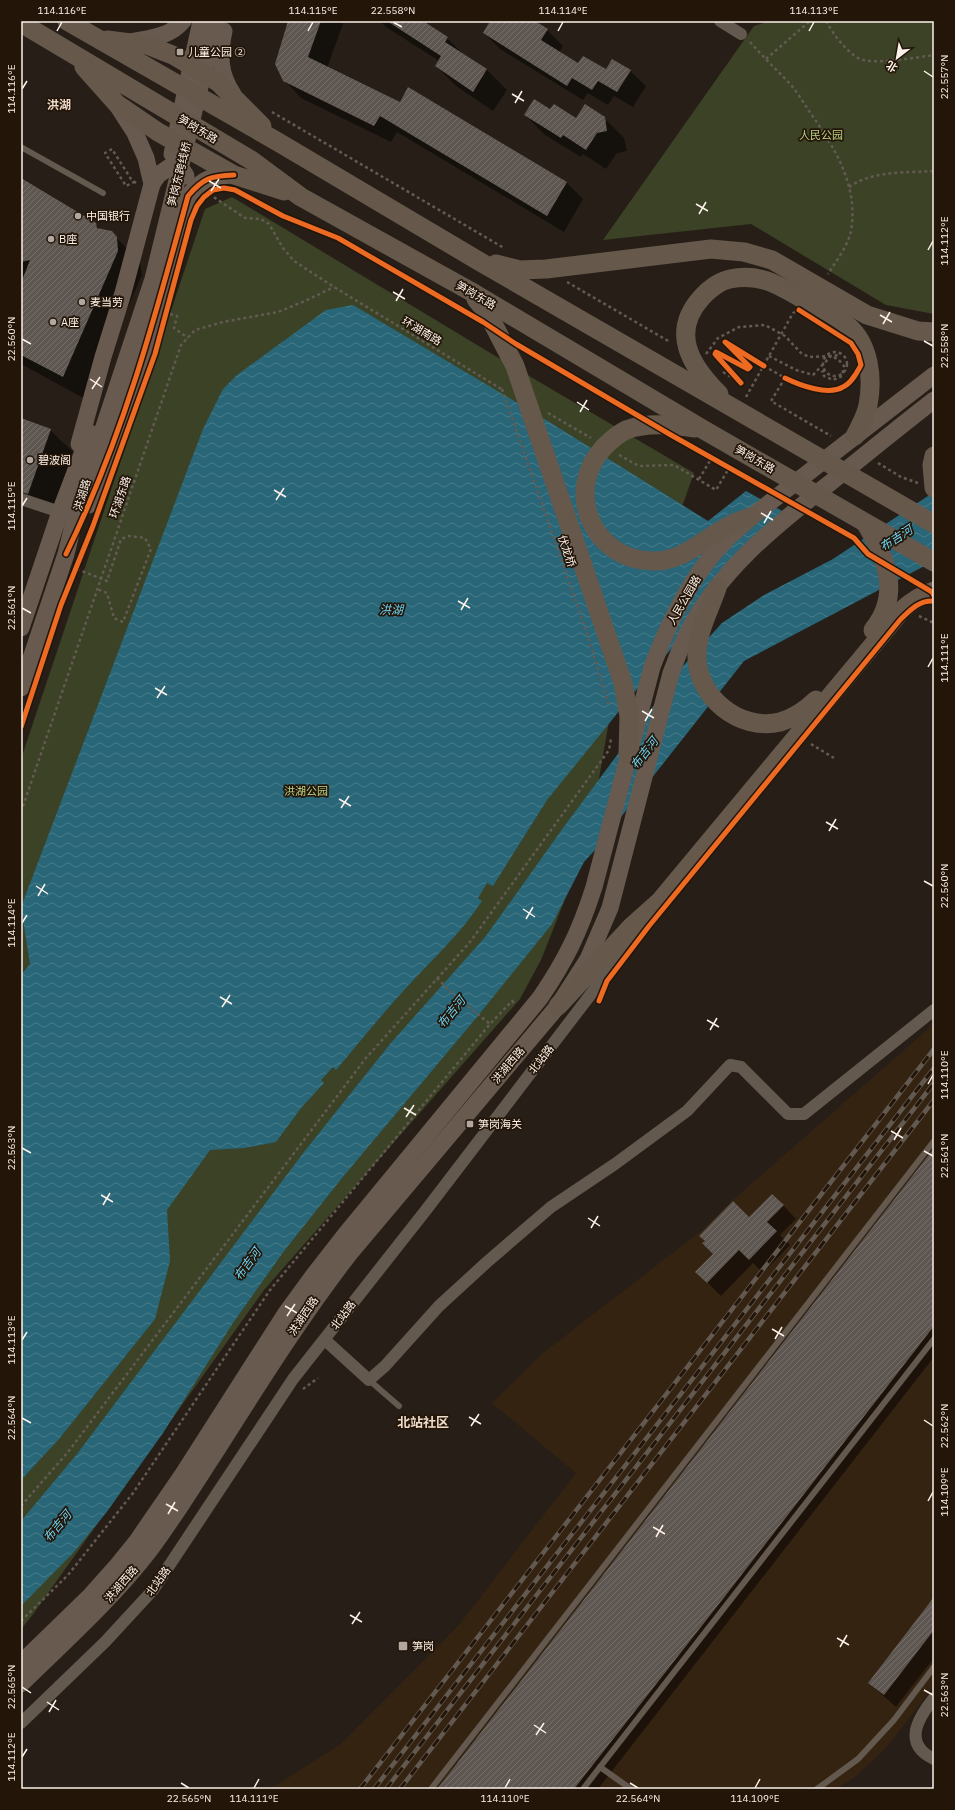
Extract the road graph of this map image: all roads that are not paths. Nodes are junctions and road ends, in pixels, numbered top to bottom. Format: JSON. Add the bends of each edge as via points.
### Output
{"nodes":[{"id":1,"x":67,"y":21,"type":"edge"},
{"id":2,"x":183,"y":21,"type":"edge"},
{"id":3,"x":201,"y":21,"type":"edge"},
{"id":4,"x":216,"y":21,"type":"edge"},
{"id":5,"x":227,"y":21,"type":"edge"},
{"id":6,"x":720,"y":21,"type":"edge"},
{"id":7,"x":21,"y":23,"type":"edge"},
{"id":8,"x":741,"y":34,"type":"road end"},
{"id":9,"x":98,"y":39,"type":"junction"},
{"id":10,"x":130,"y":42,"type":"junction"},
{"id":11,"x":71,"y":52,"type":"junction"},
{"id":12,"x":236,"y":99,"type":"junction"},
{"id":13,"x":117,"y":104,"type":"junction"},
{"id":14,"x":278,"y":142,"type":"junction"},
{"id":15,"x":21,"y":147,"type":"edge"},
{"id":16,"x":234,"y":175,"type":"junction"},
{"id":17,"x":152,"y":184,"type":"junction"},
{"id":18,"x":103,"y":194,"type":"dead end"},
{"id":19,"x":188,"y":196,"type":"junction"},
{"id":20,"x":301,"y":197,"type":"junction"},
{"id":21,"x":477,"y":260,"type":"junction"},
{"id":22,"x":470,"y":291,"type":"junction"},
{"id":23,"x":133,"y":323,"type":"junction"},
{"id":24,"x":934,"y":332,"type":"edge"},
{"id":25,"x":934,"y":375,"type":"edge"},
{"id":26,"x":934,"y":400,"type":"edge"},
{"id":27,"x":731,"y":406,"type":"junction"},
{"id":28,"x":709,"y":432,"type":"junction"},
{"id":29,"x":856,"y":436,"type":"junction"},
{"id":30,"x":933,"y":461,"type":"edge"},
{"id":31,"x":934,"y":488,"type":"edge"},
{"id":32,"x":21,"y":499,"type":"edge"},
{"id":33,"x":60,"y":512,"type":"junction"},
{"id":34,"x":751,"y":518,"type":"junction"},
{"id":35,"x":865,"y":522,"type":"junction"},
{"id":36,"x":934,"y":524,"type":"edge"},
{"id":37,"x":72,"y":558,"type":"junction"},
{"id":38,"x":934,"y":562,"type":"edge"},
{"id":39,"x":717,"y":588,"type":"junction"},
{"id":40,"x":934,"y":591,"type":"edge"},
{"id":41,"x":21,"y":628,"type":"edge"},
{"id":42,"x":845,"y":671,"type":"junction"},
{"id":43,"x":21,"y":688,"type":"edge"},
{"id":44,"x":628,"y":754,"type":"junction"},
{"id":45,"x":660,"y":901,"type":"junction"},
{"id":46,"x":583,"y":921,"type":"joint"},
{"id":47,"x":602,"y":930,"type":"joint"},
{"id":48,"x":558,"y":1006,"type":"junction"},
{"id":49,"x":934,"y":1010,"type":"edge"},
{"id":50,"x":934,"y":1141,"type":"edge"},
{"id":51,"x":934,"y":1339,"type":"edge"},
{"id":52,"x":325,"y":1340,"type":"junction"},
{"id":53,"x":370,"y":1380,"type":"junction"},
{"id":54,"x":399,"y":1406,"type":"dead end"},
{"id":55,"x":21,"y":1663,"type":"edge"},
{"id":56,"x":934,"y":1667,"type":"edge"},
{"id":57,"x":21,"y":1684,"type":"edge"},
{"id":58,"x":934,"y":1698,"type":"edge"},
{"id":59,"x":21,"y":1723,"type":"edge"},
{"id":60,"x":934,"y":1759,"type":"edge"},
{"id":61,"x":600,"y":1767,"type":"junction"},
{"id":62,"x":431,"y":1789,"type":"edge"},
{"id":63,"x":583,"y":1789,"type":"edge"},
{"id":64,"x":631,"y":1789,"type":"edge"},
{"id":65,"x":817,"y":1789,"type":"edge"}],
"edges":[{"from":1,"to":9,"type":"main road"},
{"from":2,"to":10,"type":"main road","via":[[164,35]]},
{"from":3,"to":23,"type":"main road","name":"笋岗东跨线桥"},
{"from":4,"to":23,"type":"main road","name":"笋岗东跨线桥","via":[[153,279]]},
{"from":5,"to":12,"type":"main road","via":[[221,47],[221,67],[228,88]]},
{"from":6,"to":8,"type":"street"},
{"from":7,"to":11,"type":"main road","name":"笋岗东路"},
{"from":9,"to":10,"type":"main road"},
{"from":9,"to":14,"type":"main road"},
{"from":10,"to":12,"type":"main road","via":[[147,45],[175,56],[214,78]]},
{"from":11,"to":13,"type":"main road"},
{"from":11,"to":20,"type":"main road","name":"笋岗东路","via":[[251,160]]},
{"from":12,"to":14,"type":"main road"},
{"from":13,"to":16,"type":"main road","via":[[158,132]]},
{"from":13,"to":17,"type":"main road","via":[[135,133],[146,158]]},
{"from":14,"to":21,"type":"main road"},
{"from":15,"to":18,"type":"lane"},
{"from":16,"to":19,"type":"main road","via":[[207,179],[199,183]]},
{"from":16,"to":20,"type":"main road"},
{"from":17,"to":19,"type":"main road","via":[[164,169],[171,166],[179,168],[185,173],[189,185]]},
{"from":17,"to":33,"type":"main road"},
{"from":19,"to":37,"type":"main road","via":[[148,343]]},
{"from":20,"to":22,"type":"main road","name":"笋岗东路"},
{"from":21,"to":24,"type":"main road","via":[[520,270],[711,249],[744,252],[772,260],[867,315],[906,328]]},
{"from":21,"to":27,"type":"main road"},
{"from":22,"to":28,"type":"main road","name":"笋岗东路"},
{"from":22,"to":44,"type":"main road","via":[[488,314],[515,366],[623,683],[628,716]]},
{"from":23,"to":33,"type":"main road","name":"洪湖路"},
{"from":23,"to":37,"type":"main road","name":"洪湖路","via":[[78,505]]},
{"from":25,"to":29,"type":"main road","name":"人民公园路"},
{"from":26,"to":39,"type":"main road","name":"人民公园路","via":[[787,517],[747,553]]},
{"from":27,"to":29,"type":"main road","via":[[694,364],[686,345],[686,324],[695,305],[710,289],[729,279],[749,277],[771,281],[848,326],[861,342],[869,362],[870,386],[868,406]]},
{"from":27,"to":36,"type":"main road"},
{"from":28,"to":34,"type":"main road","via":[[676,425],[654,424],[624,431],[611,440],[600,451],[585,487],[585,503],[590,520],[599,536],[612,549],[631,558],[652,562],[687,553],[733,524]]},
{"from":28,"to":35,"type":"main road","name":"笋岗东路"},
{"from":29,"to":34,"type":"main road","name":"人民公园路"},
{"from":30,"to":31,"type":"main road"},
{"from":32,"to":33,"type":"street"},
{"from":33,"to":41,"type":"main road","name":"洪湖路"},
{"from":34,"to":44,"type":"main road","name":"人民公园路","via":[[725,541],[703,568],[680,604],[662,639],[652,667]]},
{"from":35,"to":38,"type":"main road","name":"笋岗东路"},
{"from":35,"to":42,"type":"main road","via":[[885,563],[890,587],[884,613]]},
{"from":37,"to":43,"type":"main road","name":"洪湖路"},
{"from":39,"to":42,"type":"main road","via":[[698,640],[696,655],[704,687],[711,698],[734,716],[760,723],[791,718],[806,709]]},
{"from":39,"to":47,"type":"main road","name":"人民公园路","via":[[700,610],[686,635],[671,673],[610,908]]},
{"from":40,"to":42,"type":"main road","via":[[922,595],[902,610]]},
{"from":42,"to":45,"type":"main road"},
{"from":44,"to":46,"type":"main road","name":"人民公园路"},
{"from":45,"to":48,"type":"main road","via":[[632,926]]},
{"from":45,"to":52,"type":"street","name":"北站路"},
{"from":46,"to":55,"type":"main road","name":"洪湖西路","via":[[571,948],[540,998],[345,1235],[286,1313],[137,1540],[91,1595]]},
{"from":47,"to":48,"type":"main road","name":"洪湖西路","via":[[588,960]]},
{"from":48,"to":57,"type":"main road","name":"洪湖西路","via":[[322,1289],[148,1551],[100,1607]]},
{"from":49,"to":53,"type":"street","via":[[804,1114],[788,1114],[740,1067],[730,1065],[687,1111],[551,1207],[487,1262],[439,1306]]},
{"from":50,"to":62,"type":"lane"},
{"from":51,"to":61,"type":"lane"},
{"from":52,"to":53,"type":"street"},
{"from":52,"to":59,"type":"street","name":"北站路","via":[[293,1379],[153,1590],[105,1642]]},
{"from":53,"to":54,"type":"lane"},
{"from":56,"to":65,"type":"lane","via":[[894,1720],[858,1759]]},
{"from":58,"to":60,"type":"street","via":[[922,1713],[916,1726],[915,1738],[920,1748]]},
{"from":61,"to":63,"type":"lane"},
{"from":61,"to":64,"type":"lane"}]}
